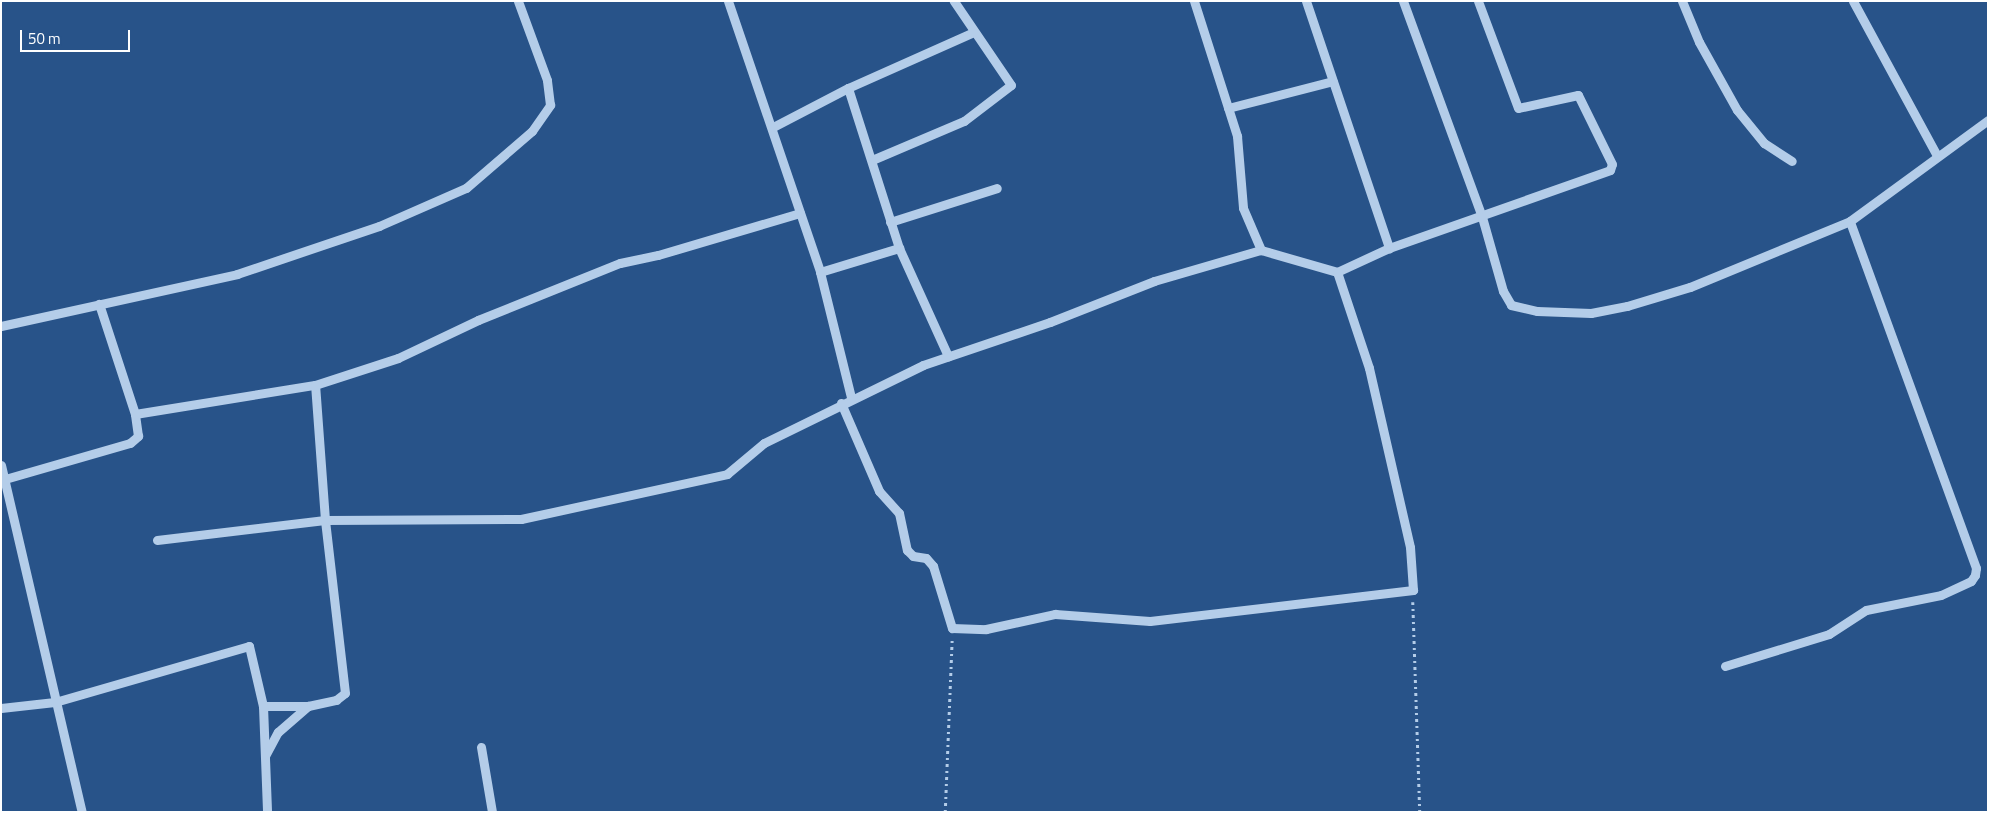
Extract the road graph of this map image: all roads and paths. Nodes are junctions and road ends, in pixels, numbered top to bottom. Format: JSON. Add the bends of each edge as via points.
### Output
{"nodes":[{"id":1,"x":518,"y":1,"type":"edge"},
{"id":2,"x":954,"y":1,"type":"edge"},
{"id":3,"x":1194,"y":1,"type":"edge"},
{"id":4,"x":1306,"y":1,"type":"edge"},
{"id":5,"x":1403,"y":1,"type":"edge"},
{"id":6,"x":1478,"y":1,"type":"edge"},
{"id":7,"x":1682,"y":1,"type":"edge"},
{"id":8,"x":1853,"y":1,"type":"edge"},
{"id":9,"x":731,"y":2,"type":"edge"},
{"id":10,"x":974,"y":32,"type":"junction"},
{"id":11,"x":1333,"y":81,"type":"junction"},
{"id":12,"x":848,"y":88,"type":"junction"},
{"id":13,"x":1228,"y":108,"type":"junction"},
{"id":14,"x":1988,"y":120,"type":"edge"},
{"id":15,"x":773,"y":127,"type":"junction"},
{"id":16,"x":1937,"y":156,"type":"junction"},
{"id":17,"x":872,"y":160,"type":"junction"},
{"id":18,"x":1792,"y":161,"type":"dead end"},
{"id":19,"x":998,"y":188,"type":"dead end"},
{"id":20,"x":800,"y":213,"type":"junction"},
{"id":21,"x":1482,"y":217,"type":"junction"},
{"id":22,"x":1850,"y":221,"type":"junction"},
{"id":23,"x":890,"y":222,"type":"junction"},
{"id":24,"x":899,"y":248,"type":"junction"},
{"id":25,"x":1389,"y":248,"type":"junction"},
{"id":26,"x":1261,"y":250,"type":"junction"},
{"id":27,"x":820,"y":272,"type":"junction"},
{"id":28,"x":1337,"y":272,"type":"junction"},
{"id":29,"x":100,"y":304,"type":"junction"},
{"id":30,"x":1,"y":326,"type":"edge"},
{"id":31,"x":948,"y":356,"type":"junction"},
{"id":32,"x":315,"y":384,"type":"junction"},
{"id":33,"x":851,"y":398,"type":"junction"},
{"id":34,"x":841,"y":403,"type":"junction"},
{"id":35,"x":136,"y":414,"type":"junction"},
{"id":36,"x":1,"y":465,"type":"edge"},
{"id":37,"x":5,"y":479,"type":"junction"},
{"id":38,"x":325,"y":520,"type":"junction"},
{"id":39,"x":158,"y":540,"type":"dead end"},
{"id":40,"x":1413,"y":590,"type":"junction"},
{"id":41,"x":952,"y":628,"type":"junction"},
{"id":42,"x":1725,"y":666,"type":"dead end"},
{"id":43,"x":55,"y":702,"type":"junction"},
{"id":44,"x":263,"y":706,"type":"junction"},
{"id":45,"x":308,"y":706,"type":"junction"},
{"id":46,"x":1,"y":708,"type":"edge"},
{"id":47,"x":482,"y":748,"type":"dead end"},
{"id":48,"x":264,"y":756,"type":"junction"},
{"id":49,"x":82,"y":812,"type":"edge"},
{"id":50,"x":267,"y":812,"type":"edge"},
{"id":51,"x":492,"y":812,"type":"edge"},
{"id":52,"x":945,"y":812,"type":"edge"},
{"id":53,"x":1420,"y":812,"type":"edge"}],
"edges":[{"from":1,"to":29,"type":"street","via":[[547,80],[550,104],[532,131],[466,188],[379,226],[237,274]]},
{"from":2,"to":10,"type":"street"},
{"from":3,"to":13,"type":"street"},
{"from":4,"to":11,"type":"street"},
{"from":5,"to":21,"type":"street"},
{"from":6,"to":21,"type":"street","via":[[1518,108],[1522,110],[1578,95],[1612,164],[1608,173]]},
{"from":7,"to":18,"type":"street","via":[[1699,42],[1737,110],[1764,143]]},
{"from":8,"to":16,"type":"street"},
{"from":9,"to":15,"type":"street"},
{"from":10,"to":12,"type":"street"},
{"from":10,"to":17,"type":"street","via":[[1010,82],[1010,87],[964,122]]},
{"from":11,"to":13,"type":"street"},
{"from":11,"to":25,"type":"street"},
{"from":12,"to":15,"type":"street"},
{"from":12,"to":17,"type":"street"},
{"from":13,"to":26,"type":"street","via":[[1237,136],[1243,208]]},
{"from":14,"to":16,"type":"street"},
{"from":15,"to":20,"type":"street"},
{"from":16,"to":22,"type":"street"},
{"from":17,"to":23,"type":"street"},
{"from":19,"to":23,"type":"street"},
{"from":20,"to":27,"type":"street"},
{"from":20,"to":32,"type":"street","via":[[658,256],[620,262],[478,320],[398,358]]},
{"from":21,"to":22,"type":"street","via":[[1503,291],[1511,305],[1537,311],[1591,313],[1690,287]]},
{"from":21,"to":25,"type":"street"},
{"from":22,"to":42,"type":"street","via":[[1976,568],[1975,575],[1971,581],[1941,595],[1866,610],[1828,634]]},
{"from":23,"to":24,"type":"street"},
{"from":24,"to":27,"type":"street"},
{"from":24,"to":31,"type":"street"},
{"from":25,"to":28,"type":"street"},
{"from":26,"to":28,"type":"street"},
{"from":26,"to":31,"type":"street","via":[[1154,281],[1050,322]]},
{"from":27,"to":33,"type":"street"},
{"from":28,"to":40,"type":"street","via":[[1369,368],[1410,547]]},
{"from":29,"to":30,"type":"street"},
{"from":29,"to":35,"type":"street"},
{"from":31,"to":33,"type":"street"},
{"from":32,"to":35,"type":"street"},
{"from":32,"to":38,"type":"street"},
{"from":33,"to":34,"type":"street"},
{"from":34,"to":38,"type":"street","via":[[764,443],[727,474],[521,519]]},
{"from":34,"to":41,"type":"street","via":[[879,491],[899,513],[907,550],[914,556],[926,558],[933,566]]},
{"from":35,"to":37,"type":"street","via":[[139,430],[130,443]]},
{"from":36,"to":37,"type":"street"},
{"from":37,"to":43,"type":"street"},
{"from":38,"to":39,"type":"street"},
{"from":38,"to":45,"type":"street","via":[[345,693],[336,700]]},
{"from":40,"to":41,"type":"street","via":[[1150,621],[1055,614],[986,629]]},
{"from":40,"to":53,"type":"path"},
{"from":41,"to":52,"type":"path"},
{"from":43,"to":44,"type":"street","via":[[249,646]]},
{"from":43,"to":46,"type":"street"},
{"from":43,"to":49,"type":"street"},
{"from":44,"to":45,"type":"street"},
{"from":44,"to":48,"type":"street"},
{"from":45,"to":48,"type":"street","via":[[278,732]]},
{"from":47,"to":51,"type":"street"},
{"from":48,"to":50,"type":"street"}]}
